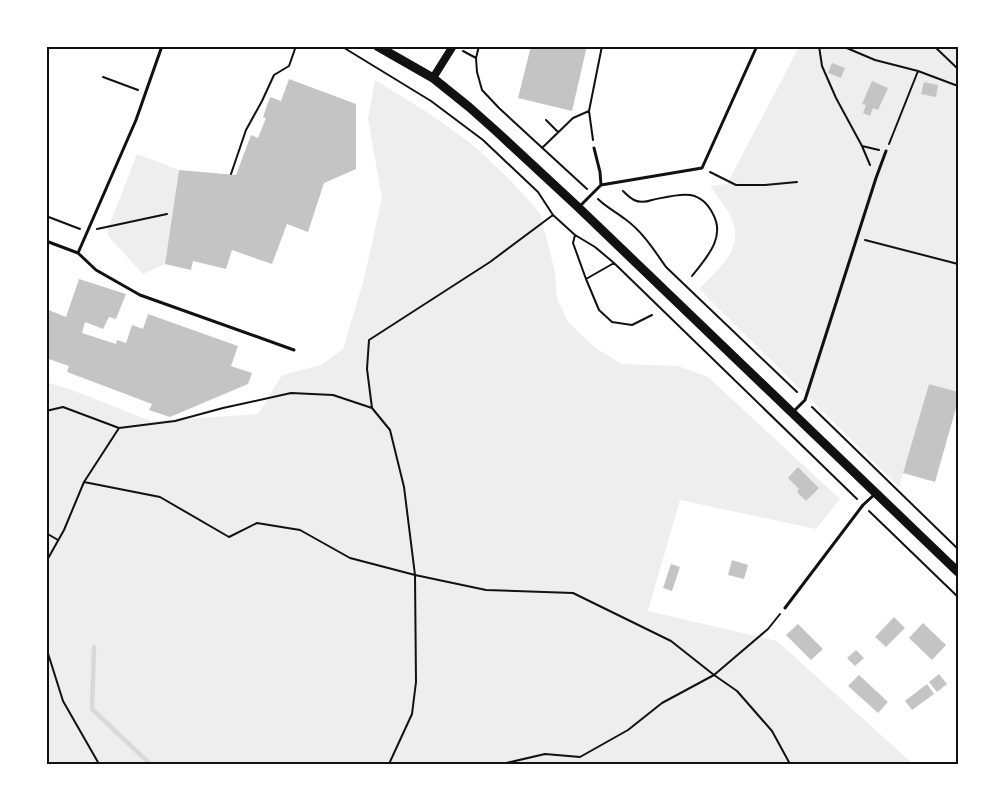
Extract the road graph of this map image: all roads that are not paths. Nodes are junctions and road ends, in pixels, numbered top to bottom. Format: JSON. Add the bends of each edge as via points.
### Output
{"nodes":[{"id":1,"x":162,"y":46,"type":"edge"},
{"id":2,"x":377,"y":46,"type":"edge"},
{"id":3,"x":757,"y":46,"type":"edge"},
{"id":4,"x":457,"y":48,"type":"edge"},
{"id":5,"x":433,"y":78,"type":"junction"},
{"id":6,"x":594,"y":148,"type":"road end"},
{"id":7,"x":886,"y":151,"type":"road end"},
{"id":8,"x":601,"y":185,"type":"junction"},
{"id":9,"x":579,"y":208,"type":"junction"},
{"id":10,"x":46,"y":241,"type":"edge"},
{"id":11,"x":78,"y":253,"type":"junction"},
{"id":12,"x":294,"y":351,"type":"dead end"},
{"id":13,"x":793,"y":412,"type":"junction"},
{"id":14,"x":876,"y":493,"type":"junction"},
{"id":15,"x":958,"y":572,"type":"edge"},
{"id":16,"x":785,"y":608,"type":"road end"}],
"edges":[{"from":1,"to":11,"type":"lane","via":[[136,120]]},
{"from":2,"to":5,"type":"main road"},
{"from":3,"to":8,"type":"lane","via":[[702,168]]},
{"from":4,"to":5,"type":"main road"},
{"from":5,"to":9,"type":"main road"},
{"from":6,"to":8,"type":"lane"},
{"from":7,"to":13,"type":"lane","via":[[805,400]]},
{"from":8,"to":9,"type":"lane"},
{"from":9,"to":13,"type":"main road"},
{"from":10,"to":11,"type":"lane"},
{"from":11,"to":12,"type":"lane","via":[[96,270],[140,295]]},
{"from":13,"to":14,"type":"main road"},
{"from":14,"to":15,"type":"main road"},
{"from":14,"to":16,"type":"lane"}]}
